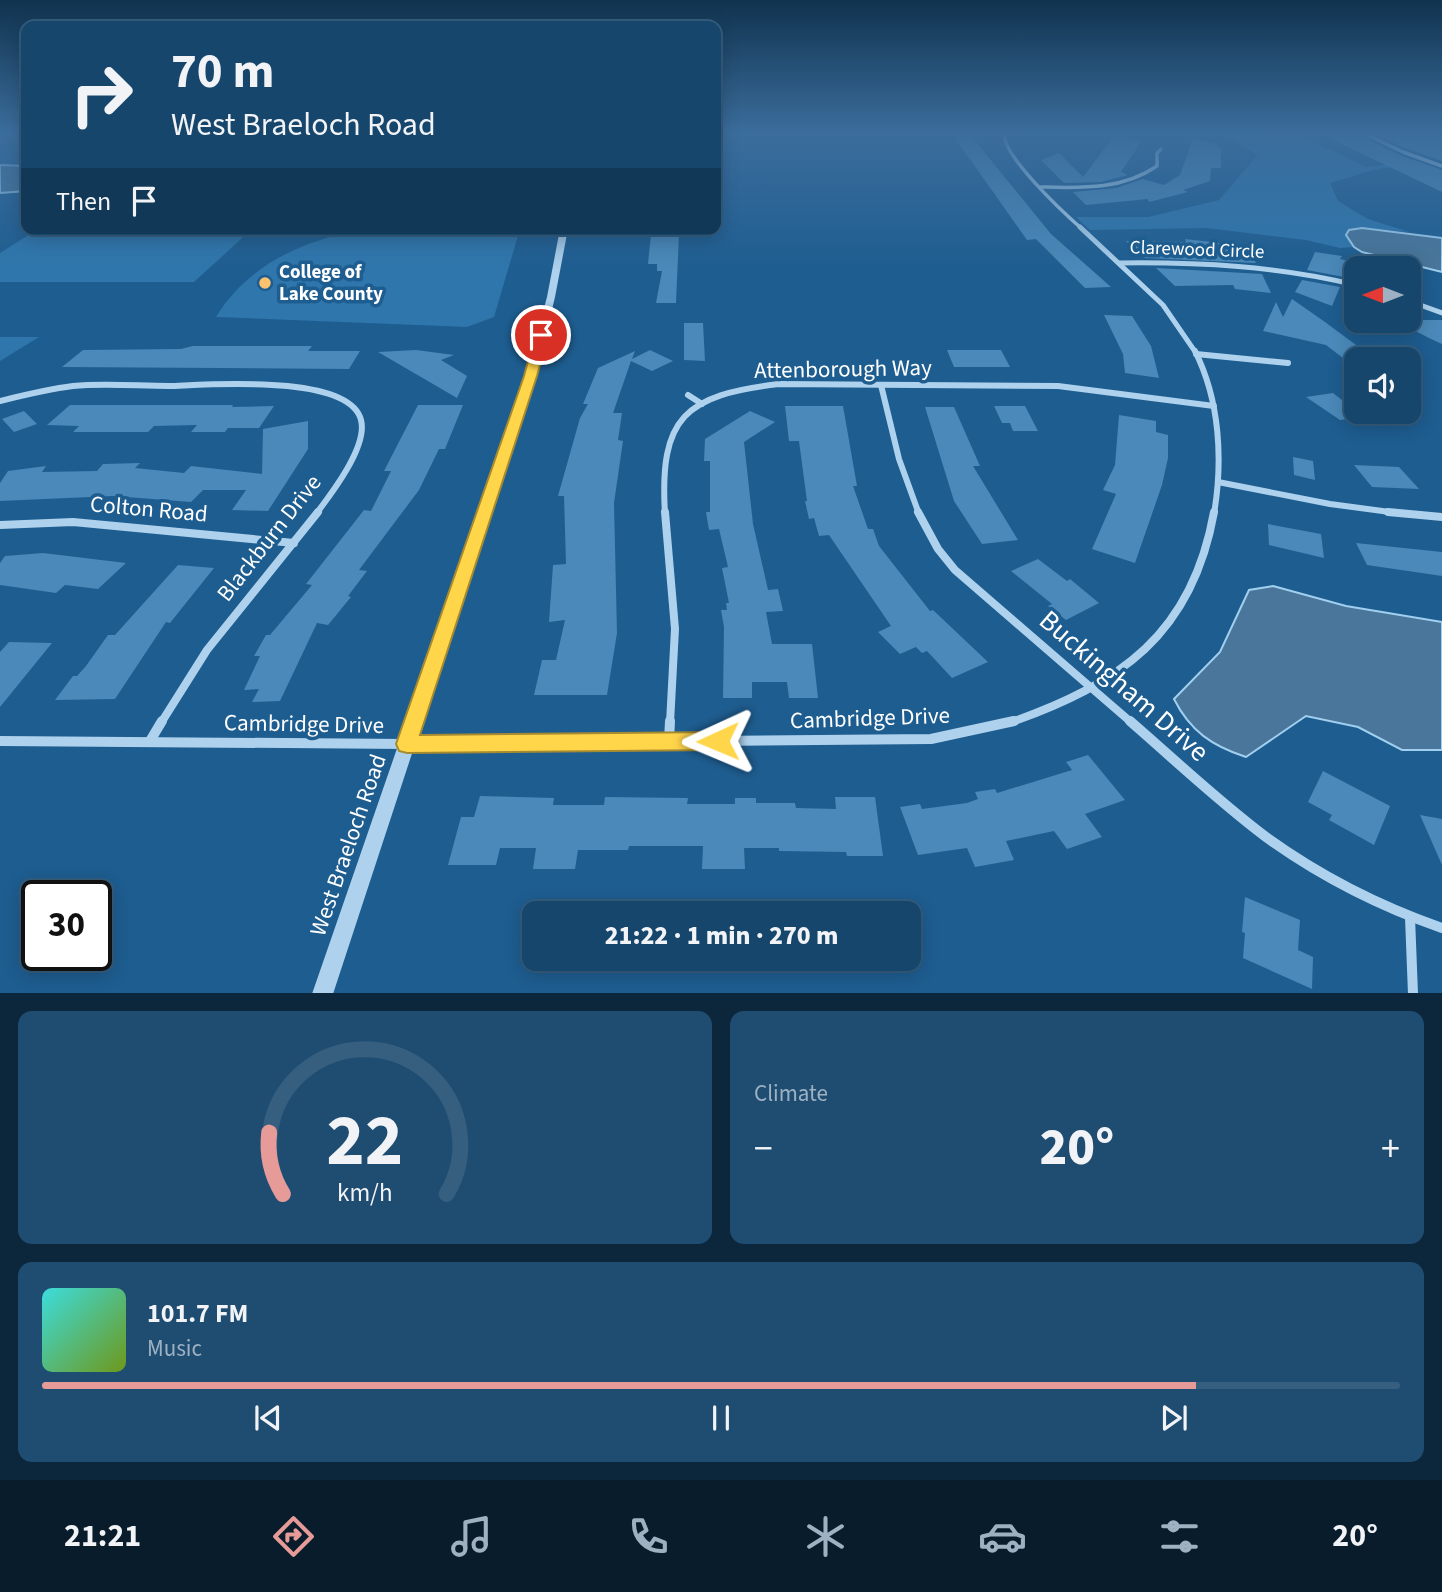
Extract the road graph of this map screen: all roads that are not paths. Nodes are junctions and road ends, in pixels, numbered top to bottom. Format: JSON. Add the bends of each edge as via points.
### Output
{"nodes":[{"id":1,"x":1034,"y":178,"type":"edge"},
{"id":2,"x":1135,"y":178,"type":"edge"},
{"id":3,"x":1041,"y":187,"type":"junction"},
{"id":4,"x":563,"y":235,"type":"edge"},
{"id":5,"x":1119,"y":263,"type":"junction"},
{"id":6,"x":1344,"y":282,"type":"edge"},
{"id":7,"x":1421,"y":305,"type":"edge"},
{"id":8,"x":1442,"y":313,"type":"edge"},
{"id":9,"x":1196,"y":354,"type":"junction"},
{"id":10,"x":1288,"y":363,"type":"dead end"},
{"id":11,"x":881,"y":385,"type":"junction"},
{"id":12,"x":688,"y":395,"type":"dead end"},
{"id":13,"x":0,"y":401,"type":"edge"},
{"id":14,"x":702,"y":404,"type":"junction"},
{"id":15,"x":1214,"y":406,"type":"junction"},
{"id":16,"x":1218,"y":482,"type":"junction"},
{"id":17,"x":1442,"y":517,"type":"edge"},
{"id":18,"x":0,"y":525,"type":"edge"},
{"id":19,"x":294,"y":543,"type":"junction"},
{"id":20,"x":1089,"y":687,"type":"junction"},
{"id":21,"x":0,"y":741,"type":"edge"},
{"id":22,"x":150,"y":741,"type":"junction"},
{"id":23,"x":669,"y":741,"type":"junction"},
{"id":24,"x":407,"y":744,"type":"junction"},
{"id":25,"x":1410,"y":917,"type":"junction"},
{"id":26,"x":1442,"y":928,"type":"edge"},
{"id":27,"x":322,"y":993,"type":"edge"},
{"id":28,"x":1413,"y":993,"type":"edge"}],
"edges":[{"from":1,"to":3,"type":"street","name":"Cambridge Drive"},
{"from":2,"to":3,"type":"street","via":[[1090,187]]},
{"from":3,"to":5,"type":"street","name":"Cambridge Drive"},
{"from":4,"to":24,"type":"street","name":"West Braeloch Road","via":[[531,376]]},
{"from":5,"to":6,"type":"street","name":"Clarewood Circle","via":[[1229,264]]},
{"from":5,"to":9,"type":"street","name":"Cambridge Drive","via":[[1176,321]]},
{"from":7,"to":8,"type":"street"},
{"from":9,"to":10,"type":"street"},
{"from":9,"to":15,"type":"street","name":"Cambridge Drive"},
{"from":11,"to":14,"type":"street","name":"Attenborough Way","via":[[741,388]]},
{"from":11,"to":15,"type":"street","name":"Attenborough Way","via":[[1068,387]]},
{"from":11,"to":20,"type":"street","name":"Buckingham Drive","via":[[914,509],[935,548]]},
{"from":12,"to":14,"type":"street"},
{"from":13,"to":19,"type":"street","name":"Blackburn Drive","via":[[77,386],[271,385],[333,395],[353,408],[362,436],[316,516]]},
{"from":14,"to":23,"type":"street","name":"Attenborough Way","via":[[678,422],[668,439],[663,502],[675,627]]},
{"from":15,"to":16,"type":"street","name":"Cambridge Drive"},
{"from":16,"to":17,"type":"street","via":[[1393,515]]},
{"from":16,"to":20,"type":"street","name":"Cambridge Drive","via":[[1194,586],[1175,618],[1149,649]]},
{"from":18,"to":19,"type":"street","name":"Colton Road","via":[[73,522]]},
{"from":19,"to":22,"type":"street","name":"Blackburn Drive","via":[[215,639]]},
{"from":20,"to":23,"type":"street","name":"Cambridge Drive","via":[[1033,715],[985,730],[931,739]]},
{"from":20,"to":25,"type":"street","name":"Buckingham Drive","via":[[1290,856],[1353,892]]},
{"from":21,"to":22,"type":"street","name":"Cambridge Drive"},
{"from":22,"to":24,"type":"street","name":"Cambridge Drive"},
{"from":23,"to":24,"type":"street","name":"Cambridge Drive"},
{"from":24,"to":27,"type":"street","name":"West Braeloch Road"},
{"from":25,"to":26,"type":"street","name":"Buckingham Drive"},
{"from":25,"to":28,"type":"street"}]}
